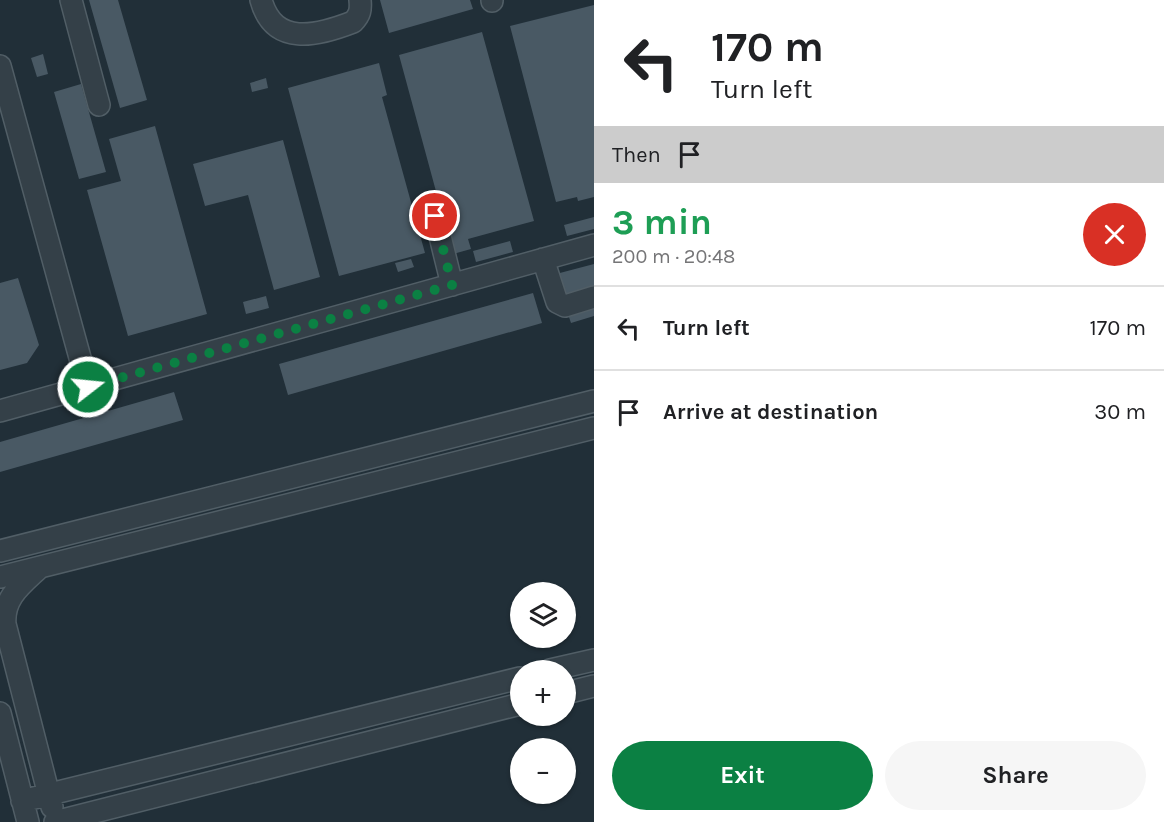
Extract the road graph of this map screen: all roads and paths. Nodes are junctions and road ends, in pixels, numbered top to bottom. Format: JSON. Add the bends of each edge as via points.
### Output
{"nodes":[{"id":1,"x":71,"y":0,"type":"edge"},
{"id":2,"x":261,"y":0,"type":"edge"},
{"id":3,"x":360,"y":0,"type":"edge"},
{"id":4,"x":0,"y":66,"type":"edge"},
{"id":5,"x":99,"y":105,"type":"dead end"},
{"id":6,"x":435,"y":216,"type":"dead end"},
{"id":7,"x":594,"y":245,"type":"edge"},
{"id":8,"x":543,"y":259,"type":"junction"},
{"id":9,"x":452,"y":285,"type":"junction"},
{"id":10,"x":594,"y":297,"type":"edge"},
{"id":11,"x":88,"y":387,"type":"junction"},
{"id":12,"x":594,"y":401,"type":"edge"},
{"id":13,"x":0,"y":411,"type":"edge"},
{"id":14,"x":594,"y":428,"type":"edge"},
{"id":15,"x":0,"y":551,"type":"edge"},
{"id":16,"x":40,"y":567,"type":"junction"},
{"id":17,"x":0,"y":577,"type":"edge"},
{"id":18,"x":594,"y":660,"type":"edge"},
{"id":19,"x":576,"y":664,"type":"edge"},
{"id":20,"x":510,"y":680,"type":"edge"},
{"id":21,"x":594,"y":686,"type":"edge"},
{"id":22,"x":576,"y":690,"type":"edge"},
{"id":23,"x":510,"y":707,"type":"edge"},
{"id":24,"x":0,"y":713,"type":"edge"},
{"id":25,"x":49,"y":794,"type":"junction"},
{"id":26,"x":22,"y":801,"type":"junction"},
{"id":27,"x":28,"y":822,"type":"edge"},
{"id":28,"x":56,"y":822,"type":"edge"}],
"edges":[{"from":1,"to":5,"type":"street"},
{"from":2,"to":3,"type":"street","via":[[272,23],[297,35],[353,22],[361,8]]},
{"from":4,"to":11,"type":"street"},
{"from":6,"to":9,"type":"street"},
{"from":7,"to":8,"type":"street"},
{"from":8,"to":9,"type":"street"},
{"from":8,"to":10,"type":"street","via":[[557,302],[565,306]]},
{"from":9,"to":11,"type":"street"},
{"from":11,"to":13,"type":"street"},
{"from":12,"to":15,"type":"street"},
{"from":14,"to":16,"type":"street"},
{"from":16,"to":17,"type":"street"},
{"from":16,"to":25,"type":"street","via":[[11,595],[4,614]]},
{"from":18,"to":19,"type":"street"},
{"from":20,"to":25,"type":"street"},
{"from":21,"to":22,"type":"street"},
{"from":23,"to":28,"type":"street"},
{"from":24,"to":26,"type":"street"},
{"from":25,"to":26,"type":"street"},
{"from":25,"to":28,"type":"street"},
{"from":26,"to":27,"type":"street"}]}
